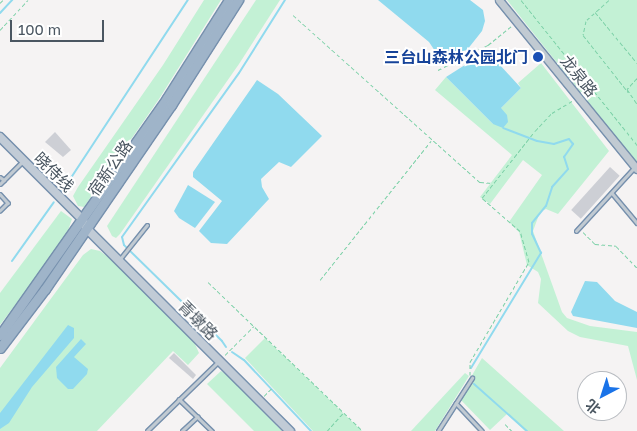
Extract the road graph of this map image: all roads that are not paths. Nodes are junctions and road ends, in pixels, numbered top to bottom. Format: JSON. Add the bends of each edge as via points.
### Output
{"nodes":[{"id":1,"x":229,"y":0,"type":"edge"},
{"id":2,"x":238,"y":0,"type":"edge"},
{"id":3,"x":500,"y":0,"type":"edge"},
{"id":4,"x":0,"y":137,"type":"edge"},
{"id":5,"x":23,"y":160,"type":"junction"},
{"id":6,"x":636,"y":168,"type":"edge"},
{"id":7,"x":0,"y":177,"type":"edge"},
{"id":8,"x":4,"y":180,"type":"junction"},
{"id":9,"x":0,"y":184,"type":"edge"},
{"id":10,"x":612,"y":193,"type":"dead end"},
{"id":11,"x":0,"y":194,"type":"edge"},
{"id":12,"x":0,"y":211,"type":"edge"},
{"id":13,"x":637,"y":223,"type":"edge"},
{"id":14,"x":85,"y":224,"type":"junction"},
{"id":15,"x":147,"y":225,"type":"dead end"},
{"id":16,"x":576,"y":230,"type":"dead end"},
{"id":17,"x":119,"y":261,"type":"junction"},
{"id":18,"x":0,"y":335,"type":"edge"},
{"id":19,"x":0,"y":348,"type":"edge"},
{"id":20,"x":220,"y":360,"type":"junction"},
{"id":21,"x":472,"y":378,"type":"road end"},
{"id":22,"x":179,"y":399,"type":"junction"},
{"id":23,"x":456,"y":402,"type":"junction"},
{"id":24,"x":197,"y":416,"type":"junction"},
{"id":25,"x":147,"y":431,"type":"edge"},
{"id":26,"x":182,"y":431,"type":"edge"},
{"id":27,"x":212,"y":431,"type":"edge"},
{"id":28,"x":290,"y":431,"type":"edge"},
{"id":29,"x":438,"y":431,"type":"edge"},
{"id":30,"x":482,"y":431,"type":"edge"}],
"edges":[{"from":1,"to":14,"type":"highway","name":"宿新公路"},
{"from":2,"to":14,"type":"highway","name":"宿新公路","via":[[171,105]]},
{"from":3,"to":6,"type":"street","name":"龙泉路"},
{"from":4,"to":5,"type":"main road","name":"晓侍线"},
{"from":5,"to":8,"type":"lane"},
{"from":5,"to":14,"type":"main road","name":"晓侍线"},
{"from":6,"to":16,"type":"lane"},
{"from":7,"to":8,"type":"lane"},
{"from":8,"to":9,"type":"lane"},
{"from":10,"to":13,"type":"lane"},
{"from":11,"to":12,"type":"lane","via":[[8,203]]},
{"from":14,"to":17,"type":"main road","name":"青墩路"},
{"from":14,"to":18,"type":"highway","name":"宿新公路"},
{"from":14,"to":19,"type":"highway","name":"宿新公路"},
{"from":15,"to":17,"type":"lane"},
{"from":17,"to":20,"type":"main road","name":"青墩路"},
{"from":20,"to":22,"type":"lane"},
{"from":20,"to":28,"type":"main road","name":"青墩路"},
{"from":21,"to":23,"type":"lane"},
{"from":22,"to":24,"type":"lane"},
{"from":22,"to":25,"type":"lane"},
{"from":23,"to":29,"type":"lane"},
{"from":23,"to":30,"type":"lane"},
{"from":24,"to":26,"type":"lane"},
{"from":24,"to":27,"type":"lane"}]}
